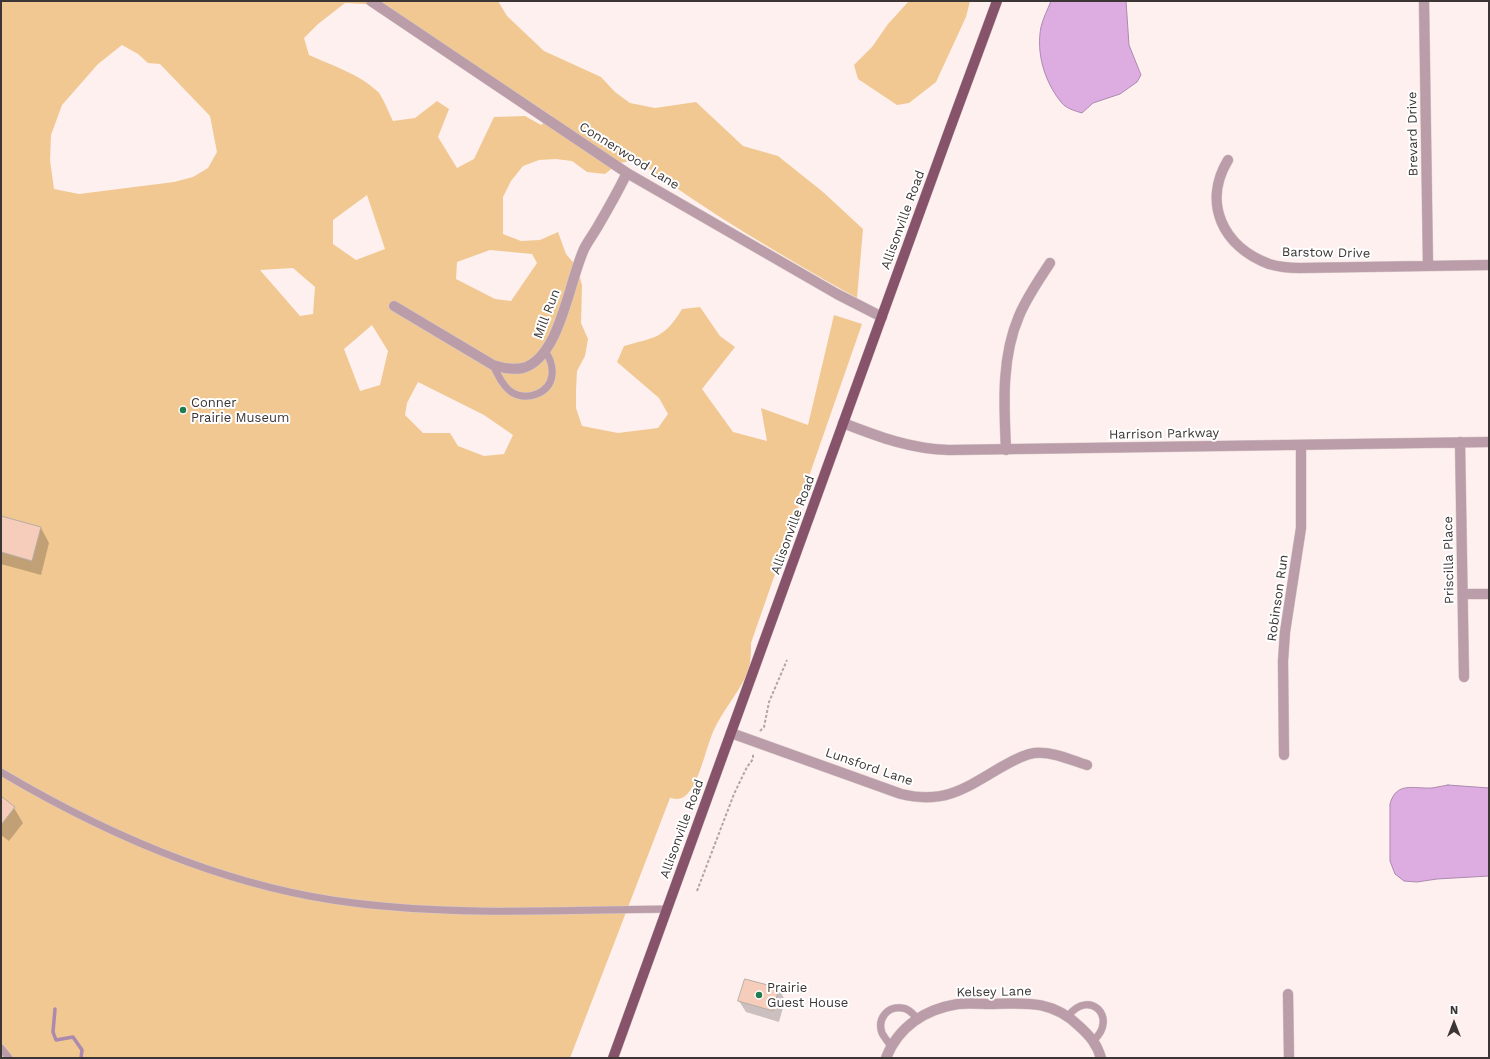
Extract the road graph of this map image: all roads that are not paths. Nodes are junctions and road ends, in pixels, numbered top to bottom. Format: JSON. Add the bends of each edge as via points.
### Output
{"nodes":[{"id":1,"x":371,"y":1,"type":"edge"},
{"id":2,"x":997,"y":1,"type":"edge"},
{"id":3,"x":1424,"y":1,"type":"edge"},
{"id":4,"x":1228,"y":160,"type":"dead end"},
{"id":5,"x":628,"y":173,"type":"junction"},
{"id":6,"x":1050,"y":263,"type":"dead end"},
{"id":7,"x":1489,"y":265,"type":"edge"},
{"id":8,"x":1428,"y":266,"type":"junction"},
{"id":9,"x":394,"y":306,"type":"dead end"},
{"id":10,"x":882,"y":317,"type":"junction"},
{"id":11,"x":545,"y":351,"type":"junction"},
{"id":12,"x":493,"y":365,"type":"junction"},
{"id":13,"x":843,"y":423,"type":"junction"},
{"id":14,"x":1460,"y":442,"type":"junction"},
{"id":15,"x":1489,"y":442,"type":"edge"},
{"id":16,"x":1301,"y":445,"type":"junction"},
{"id":17,"x":1006,"y":450,"type":"junction"},
{"id":18,"x":1463,"y":594,"type":"junction"},
{"id":19,"x":1489,"y":594,"type":"edge"},
{"id":20,"x":1464,"y":677,"type":"dead end"},
{"id":21,"x":731,"y":733,"type":"junction"},
{"id":22,"x":1284,"y":755,"type":"dead end"},
{"id":23,"x":1087,"y":765,"type":"dead end"},
{"id":24,"x":1,"y":772,"type":"edge"},
{"id":25,"x":667,"y":909,"type":"junction"},
{"id":26,"x":1288,"y":994,"type":"dead end"},
{"id":27,"x":1068,"y":1016,"type":"junction"},
{"id":28,"x":917,"y":1018,"type":"junction"},
{"id":29,"x":1094,"y":1040,"type":"junction"},
{"id":30,"x":891,"y":1046,"type":"junction"},
{"id":31,"x":1,"y":1048,"type":"edge"},
{"id":32,"x":9,"y":1058,"type":"edge"},
{"id":33,"x":613,"y":1058,"type":"edge"},
{"id":34,"x":886,"y":1058,"type":"edge"},
{"id":35,"x":1102,"y":1058,"type":"edge"},
{"id":36,"x":1289,"y":1058,"type":"edge"}],
"edges":[{"from":1,"to":5,"type":"street","name":"Connerwood Lane"},
{"from":2,"to":10,"type":"main road","name":"Allisonville Road"},
{"from":3,"to":8,"type":"street","name":"Brevard Drive"},
{"from":4,"to":8,"type":"street","name":"Barstow Drive","via":[[1217,185],[1217,209],[1229,234],[1260,260],[1279,266],[1300,268]]},
{"from":5,"to":10,"type":"street","name":"Connerwood Lane","via":[[837,294]]},
{"from":5,"to":11,"type":"street","name":"Mill Run","via":[[585,248],[557,328]]},
{"from":6,"to":17,"type":"street","via":[[1019,316],[1010,346],[1005,382]]},
{"from":7,"to":8,"type":"street","name":"Barstow Drive"},
{"from":9,"to":12,"type":"street","name":"Mill Run"},
{"from":10,"to":13,"type":"main road","name":"Allisonville Road"},
{"from":11,"to":12,"type":"street","name":"Mill Run","via":[[531,364],[522,368],[504,369]]},
{"from":11,"to":12,"type":"lane","via":[[551,361],[552,376],[546,388],[537,395],[514,393],[499,379]]},
{"from":13,"to":17,"type":"street","name":"Harrison Parkway","via":[[923,449]]},
{"from":13,"to":21,"type":"main road","name":"Allisonville Road"},
{"from":14,"to":15,"type":"street","name":"Harrison Parkway"},
{"from":14,"to":16,"type":"street","name":"Harrison Parkway"},
{"from":14,"to":18,"type":"street","name":"Priscilla Place"},
{"from":16,"to":17,"type":"street","name":"Harrison Parkway"},
{"from":16,"to":22,"type":"street","name":"Robinson Run","via":[[1301,528],[1283,661]]},
{"from":18,"to":19,"type":"street"},
{"from":18,"to":20,"type":"street","name":"Priscilla Place"},
{"from":21,"to":23,"type":"street","name":"Lunsford Lane","via":[[901,794],[929,798],[958,791],[1020,757],[1033,753],[1052,754]]},
{"from":21,"to":25,"type":"main road","name":"Allisonville Road"},
{"from":24,"to":25,"type":"lane","via":[[68,808],[170,856],[229,876],[297,894],[410,909]]},
{"from":25,"to":33,"type":"main road","name":"Allisonville Road"},
{"from":26,"to":36,"type":"street"},
{"from":27,"to":28,"type":"street","name":"Kelsey Lane","via":[[1045,1006],[1019,1003],[960,1004],[938,1009]]},
{"from":27,"to":29,"type":"street","name":"Kelsey Lane"},
{"from":27,"to":29,"type":"lane","via":[[1080,1005],[1090,1005],[1098,1009],[1103,1018],[1103,1028]]},
{"from":28,"to":30,"type":"street","name":"Kelsey Lane"},
{"from":28,"to":30,"type":"lane","via":[[909,1010],[902,1008],[893,1008],[886,1013],[881,1021],[881,1031]]},
{"from":29,"to":35,"type":"street","name":"Kelsey Lane"},
{"from":30,"to":34,"type":"street","name":"Kelsey Lane"},
{"from":31,"to":32,"type":"lane"}]}
